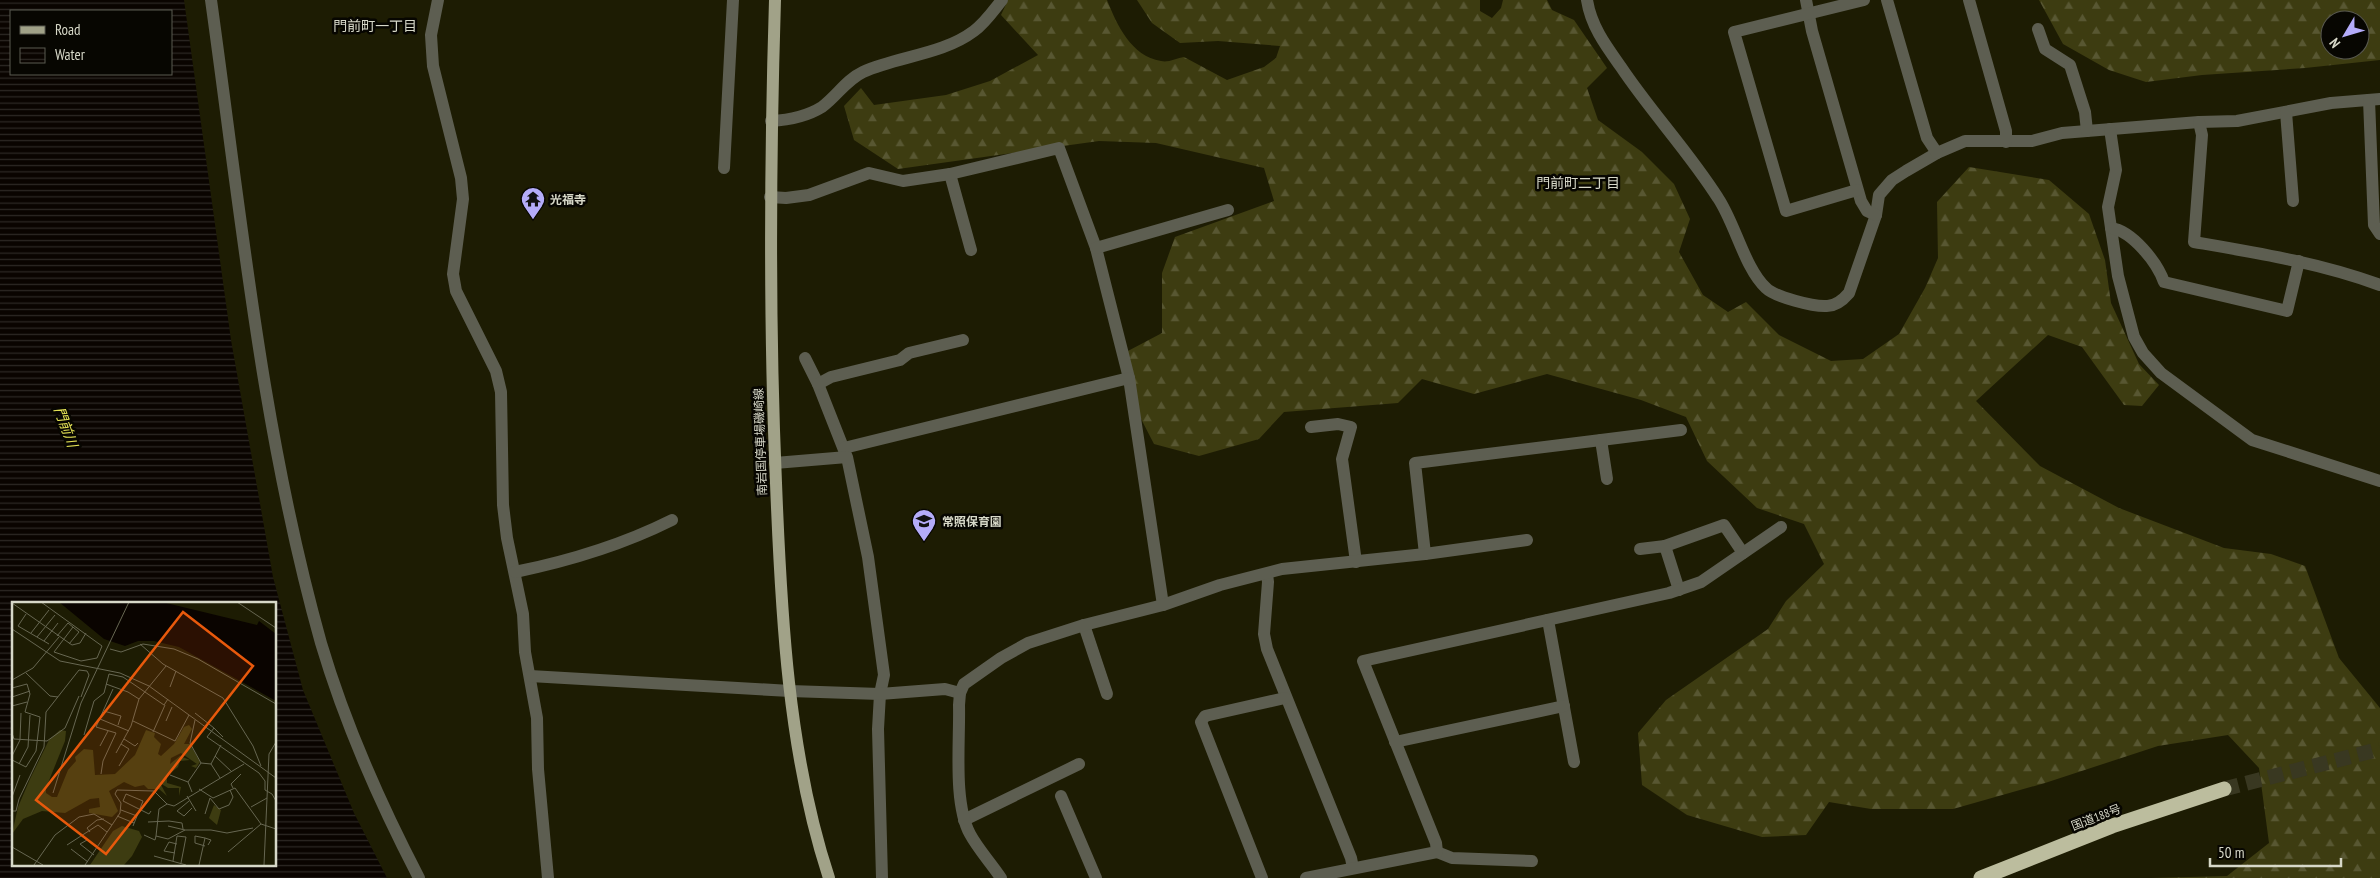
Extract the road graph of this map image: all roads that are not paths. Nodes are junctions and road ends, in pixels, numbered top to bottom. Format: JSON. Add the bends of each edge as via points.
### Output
{"nodes":[{"id":1,"x":211,"y":0,"type":"edge"},
{"id":2,"x":438,"y":0,"type":"edge"},
{"id":3,"x":733,"y":0,"type":"edge"},
{"id":4,"x":774,"y":0,"type":"edge"},
{"id":5,"x":1002,"y":0,"type":"edge"},
{"id":6,"x":1587,"y":0,"type":"edge"},
{"id":7,"x":1806,"y":0,"type":"edge"},
{"id":8,"x":1864,"y":0,"type":"edge"},
{"id":9,"x":1887,"y":0,"type":"edge"},
{"id":10,"x":1969,"y":0,"type":"edge"},
{"id":11,"x":1808,"y":14,"type":"junction"},
{"id":12,"x":2038,"y":29,"type":"dead end"},
{"id":13,"x":2374,"y":100,"type":"edge"},
{"id":14,"x":2286,"y":112,"type":"junction"},
{"id":15,"x":771,"y":121,"type":"junction"},
{"id":16,"x":2199,"y":122,"type":"junction"},
{"id":17,"x":2110,"y":129,"type":"junction"},
{"id":18,"x":2087,"y":131,"type":"junction"},
{"id":19,"x":2006,"y":142,"type":"junction"},
{"id":20,"x":1937,"y":153,"type":"junction"},
{"id":21,"x":724,"y":168,"type":"dead end"},
{"id":22,"x":950,"y":174,"type":"junction"},
{"id":23,"x":1857,"y":190,"type":"junction"},
{"id":24,"x":770,"y":197,"type":"junction"},
{"id":25,"x":2293,"y":201,"type":"dead end"},
{"id":26,"x":1228,"y":210,"type":"dead end"},
{"id":27,"x":1876,"y":215,"type":"junction"},
{"id":28,"x":2111,"y":228,"type":"junction"},
{"id":29,"x":2380,"y":234,"type":"edge"},
{"id":30,"x":1096,"y":248,"type":"junction"},
{"id":31,"x":971,"y":250,"type":"dead end"},
{"id":32,"x":2299,"y":261,"type":"junction"},
{"id":33,"x":2380,"y":285,"type":"edge"},
{"id":34,"x":963,"y":340,"type":"dead end"},
{"id":35,"x":805,"y":358,"type":"dead end"},
{"id":36,"x":1129,"y":378,"type":"junction"},
{"id":37,"x":818,"y":384,"type":"junction"},
{"id":38,"x":1310,"y":427,"type":"dead end"},
{"id":39,"x":1681,"y":430,"type":"dead end"},
{"id":40,"x":1601,"y":440,"type":"junction"},
{"id":41,"x":845,"y":453,"type":"junction"},
{"id":42,"x":775,"y":463,"type":"junction"},
{"id":43,"x":1607,"y":479,"type":"dead end"},
{"id":44,"x":2380,"y":481,"type":"edge"},
{"id":45,"x":672,"y":520,"type":"dead end"},
{"id":46,"x":1781,"y":527,"type":"dead end"},
{"id":47,"x":1527,"y":540,"type":"dead end"},
{"id":48,"x":1665,"y":546,"type":"junction"},
{"id":49,"x":1640,"y":549,"type":"dead end"},
{"id":50,"x":1744,"y":553,"type":"junction"},
{"id":51,"x":1425,"y":554,"type":"junction"},
{"id":52,"x":1356,"y":562,"type":"junction"},
{"id":53,"x":515,"y":572,"type":"junction"},
{"id":54,"x":1267,"y":574,"type":"junction"},
{"id":55,"x":1679,"y":590,"type":"junction"},
{"id":56,"x":1163,"y":605,"type":"junction"},
{"id":57,"x":1548,"y":620,"type":"junction"},
{"id":58,"x":1084,"y":626,"type":"junction"},
{"id":59,"x":530,"y":676,"type":"junction"},
{"id":60,"x":790,"y":690,"type":"junction"},
{"id":61,"x":960,"y":693,"type":"junction"},
{"id":62,"x":880,"y":694,"type":"junction"},
{"id":63,"x":1107,"y":694,"type":"dead end"},
{"id":64,"x":1285,"y":698,"type":"junction"},
{"id":65,"x":1564,"y":706,"type":"junction"},
{"id":66,"x":1396,"y":742,"type":"junction"},
{"id":67,"x":1574,"y":762,"type":"dead end"},
{"id":68,"x":1079,"y":764,"type":"dead end"},
{"id":69,"x":2224,"y":789,"type":"tunnel mouth"},
{"id":70,"x":1061,"y":796,"type":"dead end"},
{"id":71,"x":964,"y":820,"type":"junction"},
{"id":72,"x":1437,"y":852,"type":"junction"},
{"id":73,"x":1532,"y":861,"type":"dead end"},
{"id":74,"x":1353,"y":868,"type":"junction"},
{"id":75,"x":420,"y":878,"type":"edge"},
{"id":76,"x":548,"y":878,"type":"edge"},
{"id":77,"x":829,"y":878,"type":"edge"},
{"id":78,"x":882,"y":878,"type":"edge"},
{"id":79,"x":1001,"y":878,"type":"edge"},
{"id":80,"x":1096,"y":878,"type":"edge"},
{"id":81,"x":1262,"y":878,"type":"edge"},
{"id":82,"x":1306,"y":878,"type":"edge"},
{"id":83,"x":1981,"y":878,"type":"edge"}],
"edges":[{"from":1,"to":75,"type":"street","via":[[250,294],[280,470],[307,589],[348,723],[367,771]]},
{"from":2,"to":53,"type":"street","via":[[431,35],[433,66],[461,178],[463,199],[453,274],[456,291],[496,371],[501,392],[503,505]]},
{"from":3,"to":21,"type":"street"},
{"from":4,"to":15,"type":"main road","name":"南岩国停車場磯崎線"},
{"from":5,"to":15,"type":"street","via":[[973,32],[932,50],[862,72],[822,107],[793,120]]},
{"from":6,"to":27,"type":"street","via":[[1599,36],[1708,182],[1725,208],[1757,279],[1767,290],[1803,303],[1828,306],[1841,302],[1849,294]]},
{"from":7,"to":11,"type":"street"},
{"from":8,"to":11,"type":"street"},
{"from":9,"to":20,"type":"street","via":[[1927,138]]},
{"from":10,"to":19,"type":"street","via":[[2006,131]]},
{"from":11,"to":23,"type":"street"},
{"from":11,"to":23,"type":"street","via":[[1734,32],[1786,211]]},
{"from":12,"to":18,"type":"street","via":[[2045,49],[2070,65],[2085,112]]},
{"from":13,"to":14,"type":"street","via":[[2331,103]]},
{"from":13,"to":29,"type":"street","via":[[2374,225]]},
{"from":14,"to":16,"type":"street","via":[[2237,121]]},
{"from":14,"to":25,"type":"street"},
{"from":15,"to":24,"type":"main road","name":"南岩国停車場磯崎線"},
{"from":16,"to":17,"type":"street"},
{"from":16,"to":32,"type":"street","via":[[2202,135],[2194,242]]},
{"from":17,"to":18,"type":"street"},
{"from":17,"to":28,"type":"street","via":[[2116,170],[2108,207]]},
{"from":18,"to":19,"type":"street"},
{"from":19,"to":20,"type":"street","via":[[1965,141]]},
{"from":20,"to":27,"type":"street","via":[[1892,180],[1879,195]]},
{"from":22,"to":24,"type":"street","via":[[903,181],[869,173],[809,195]]},
{"from":22,"to":30,"type":"street","via":[[1059,148]]},
{"from":22,"to":31,"type":"street"},
{"from":23,"to":27,"type":"street","via":[[1867,211]]},
{"from":24,"to":42,"type":"main road","name":"南岩国停車場磯崎線"},
{"from":26,"to":30,"type":"street"},
{"from":28,"to":32,"type":"street","via":[[2118,229],[2149,254],[2164,282],[2287,312]]},
{"from":28,"to":44,"type":"street","via":[[2118,276],[2134,337],[2161,373],[2252,440]]},
{"from":30,"to":36,"type":"street"},
{"from":32,"to":33,"type":"street","via":[[2340,270]]},
{"from":34,"to":37,"type":"street","via":[[909,353],[900,360],[831,377]]},
{"from":35,"to":37,"type":"street"},
{"from":36,"to":41,"type":"street"},
{"from":36,"to":56,"type":"street"},
{"from":37,"to":41,"type":"street"},
{"from":38,"to":52,"type":"street","via":[[1338,424],[1351,427],[1342,459]]},
{"from":39,"to":40,"type":"street"},
{"from":40,"to":43,"type":"street"},
{"from":40,"to":51,"type":"street","via":[[1415,463]]},
{"from":41,"to":42,"type":"street"},
{"from":41,"to":62,"type":"street","via":[[868,557],[882,648],[884,675]]},
{"from":42,"to":60,"type":"main road","name":"南岩国停車場磯崎線","via":[[780,589]]},
{"from":45,"to":53,"type":"street","via":[[642,535],[577,557]]},
{"from":46,"to":50,"type":"street"},
{"from":47,"to":51,"type":"street"},
{"from":48,"to":49,"type":"street"},
{"from":48,"to":50,"type":"street","via":[[1724,525]]},
{"from":48,"to":55,"type":"street"},
{"from":50,"to":55,"type":"street","via":[[1700,582]]},
{"from":51,"to":52,"type":"street"},
{"from":52,"to":54,"type":"street","via":[[1282,569]]},
{"from":53,"to":59,"type":"street"},
{"from":54,"to":56,"type":"street","via":[[1220,585]]},
{"from":54,"to":64,"type":"street","via":[[1264,634]]},
{"from":55,"to":57,"type":"street"},
{"from":56,"to":58,"type":"street"},
{"from":57,"to":65,"type":"street"},
{"from":57,"to":66,"type":"street","via":[[1363,661]]},
{"from":58,"to":61,"type":"street","via":[[1028,643],[964,684]]},
{"from":58,"to":63,"type":"street"},
{"from":59,"to":60,"type":"street"},
{"from":59,"to":76,"type":"street","via":[[537,718],[538,769]]},
{"from":60,"to":62,"type":"street"},
{"from":60,"to":77,"type":"main road","name":"南岩国停車場磯崎線","via":[[806,788]]},
{"from":61,"to":62,"type":"street","via":[[945,689]]},
{"from":61,"to":71,"type":"street","via":[[960,792]]},
{"from":62,"to":78,"type":"street"},
{"from":64,"to":74,"type":"street"},
{"from":64,"to":81,"type":"street","via":[[1205,716],[1201,722]]},
{"from":65,"to":66,"type":"street"},
{"from":65,"to":67,"type":"street"},
{"from":66,"to":72,"type":"street","via":[[1436,842]]},
{"from":68,"to":71,"type":"street"},
{"from":69,"to":83,"type":"highway","name":"国道188号","via":[[2112,826]]},
{"from":70,"to":80,"type":"street"},
{"from":71,"to":79,"type":"street","via":[[970,835]]},
{"from":72,"to":73,"type":"street","via":[[1452,858]]},
{"from":72,"to":74,"type":"street"},
{"from":74,"to":82,"type":"street"}]}
